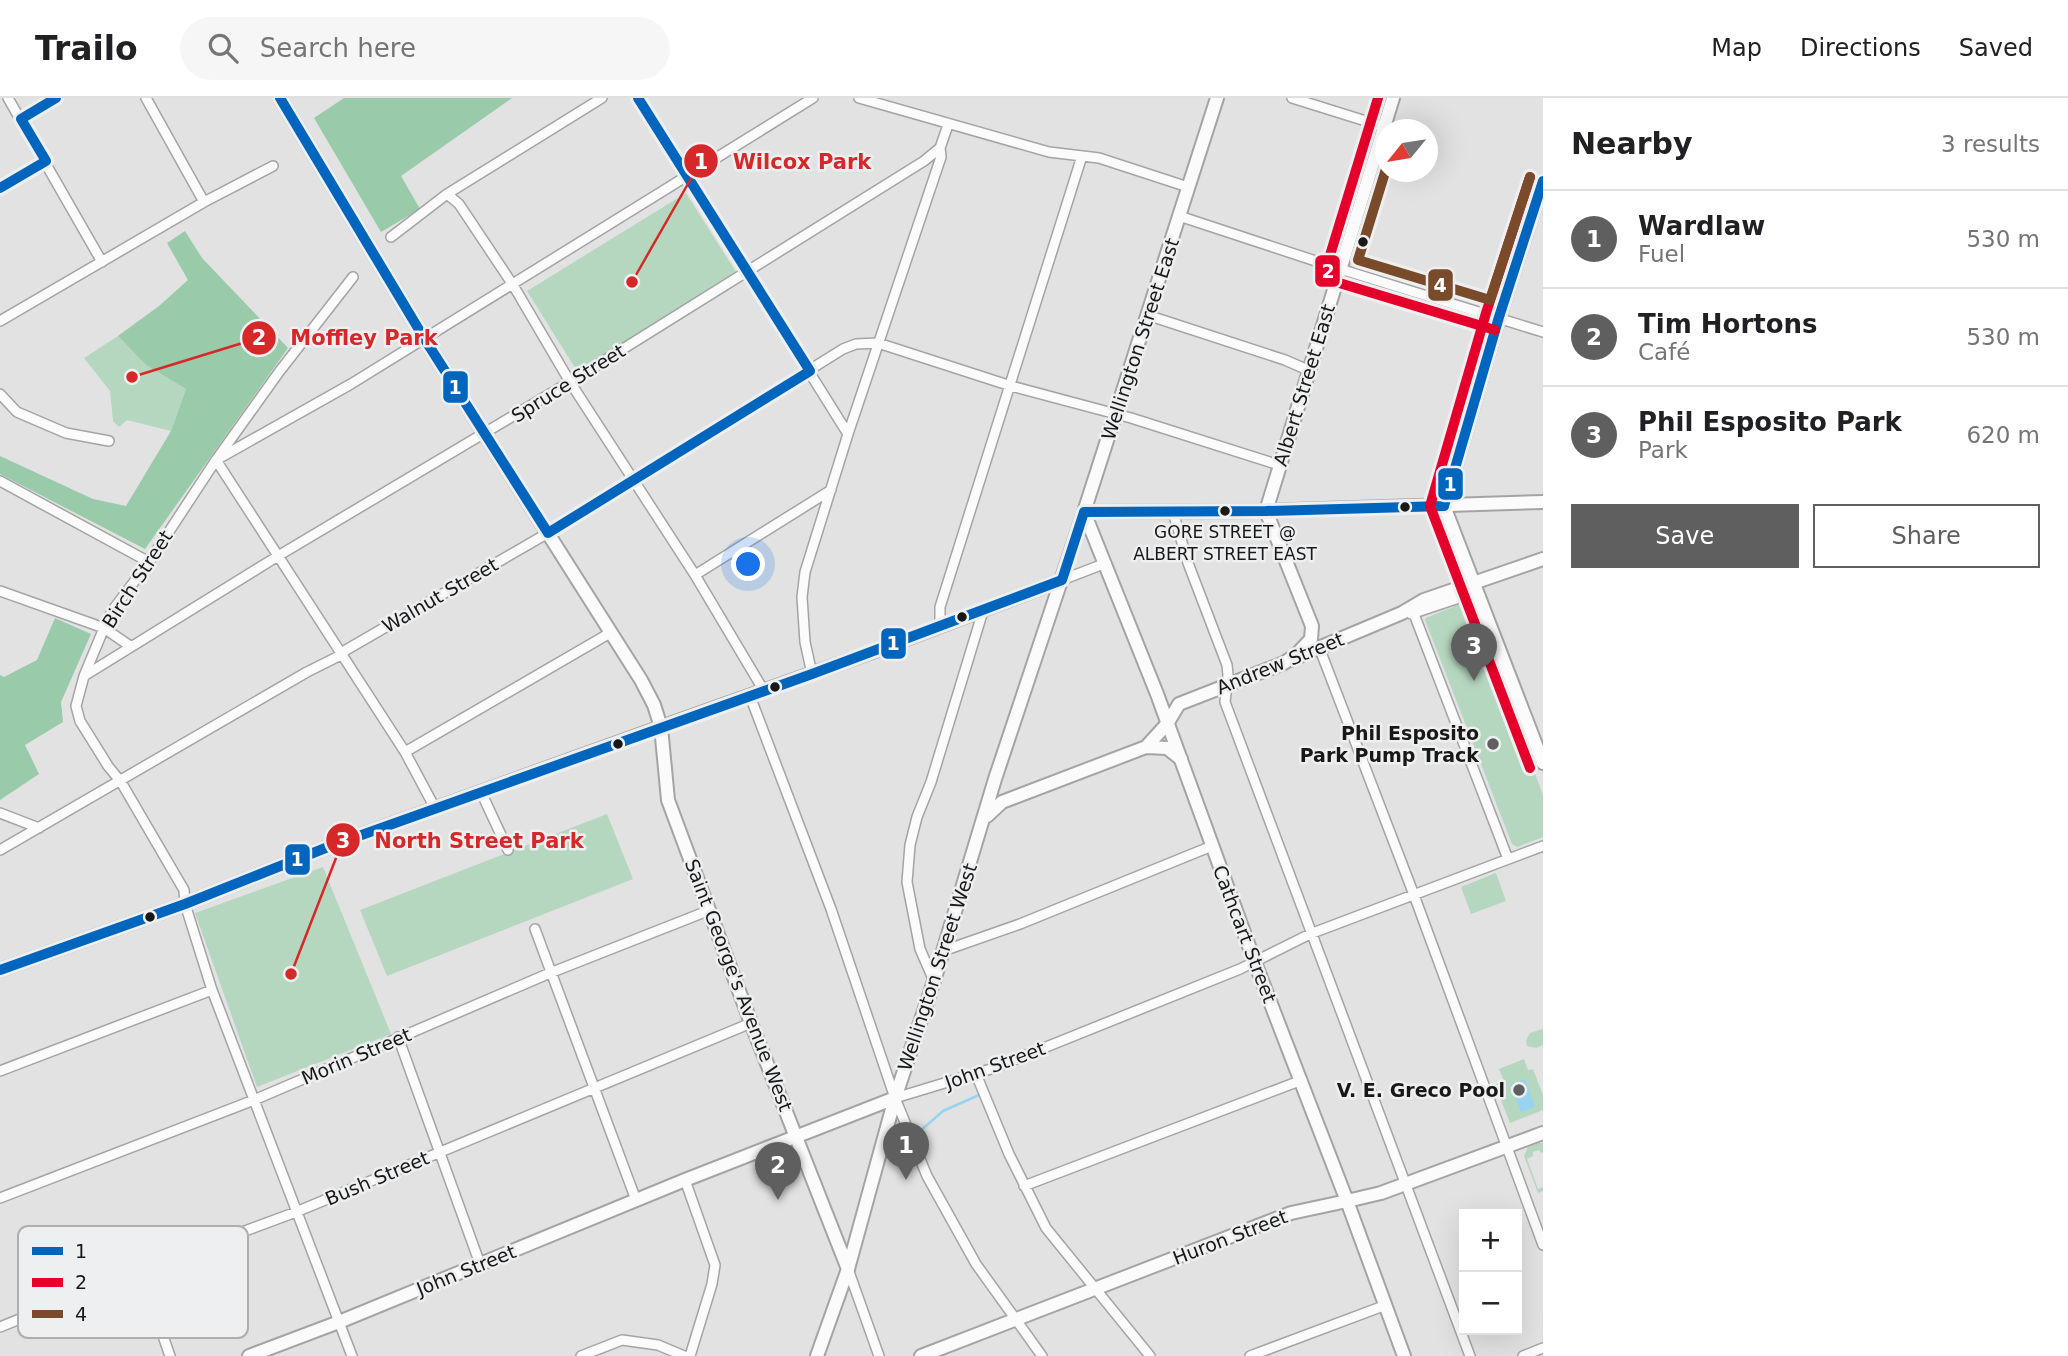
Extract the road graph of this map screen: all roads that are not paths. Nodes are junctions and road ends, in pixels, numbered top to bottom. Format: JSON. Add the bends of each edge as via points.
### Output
{"nodes":[{"id":1,"x":8,"y":98,"type":"edge"},
{"id":2,"x":56,"y":98,"type":"edge"},
{"id":3,"x":146,"y":98,"type":"edge"},
{"id":4,"x":281,"y":98,"type":"edge"},
{"id":5,"x":602,"y":98,"type":"edge"},
{"id":6,"x":638,"y":98,"type":"edge"},
{"id":7,"x":813,"y":98,"type":"edge"},
{"id":8,"x":859,"y":98,"type":"edge"},
{"id":9,"x":1217,"y":98,"type":"edge"},
{"id":10,"x":1292,"y":98,"type":"edge"},
{"id":11,"x":1393,"y":98,"type":"edge"},
{"id":12,"x":21,"y":119,"type":"junction"},
{"id":13,"x":1387,"y":119,"type":"edge"},
{"id":14,"x":1375,"y":124,"type":"edge"},
{"id":15,"x":948,"y":125,"type":"junction"},
{"id":16,"x":940,"y":148,"type":"junction"},
{"id":17,"x":1083,"y":156,"type":"junction"},
{"id":18,"x":1375,"y":159,"type":"edge"},
{"id":19,"x":46,"y":161,"type":"junction"},
{"id":20,"x":272,"y":166,"type":"dead end"},
{"id":21,"x":687,"y":176,"type":"junction"},
{"id":22,"x":1543,"y":181,"type":"edge"},
{"id":23,"x":1188,"y":187,"type":"junction"},
{"id":24,"x":0,"y":188,"type":"edge"},
{"id":25,"x":447,"y":194,"type":"junction"},
{"id":26,"x":204,"y":202,"type":"junction"},
{"id":27,"x":1179,"y":216,"type":"junction"},
{"id":28,"x":391,"y":237,"type":"dead end"},
{"id":29,"x":102,"y":262,"type":"junction"},
{"id":30,"x":1340,"y":269,"type":"junction"},
{"id":31,"x":746,"y":271,"type":"junction"},
{"id":32,"x":353,"y":277,"type":"dead end"},
{"id":33,"x":513,"y":285,"type":"junction"},
{"id":34,"x":1147,"y":315,"type":"junction"},
{"id":35,"x":1499,"y":317,"type":"junction"},
{"id":36,"x":0,"y":321,"type":"edge"},
{"id":37,"x":1543,"y":332,"type":"edge"},
{"id":38,"x":424,"y":338,"type":"junction"},
{"id":39,"x":878,"y":343,"type":"junction"},
{"id":40,"x":1308,"y":370,"type":"junction"},
{"id":41,"x":810,"y":371,"type":"junction"},
{"id":42,"x":570,"y":382,"type":"junction"},
{"id":43,"x":1011,"y":386,"type":"junction"},
{"id":44,"x":0,"y":394,"type":"edge"},
{"id":45,"x":1116,"y":414,"type":"junction"},
{"id":46,"x":848,"y":433,"type":"junction"},
{"id":47,"x":484,"y":434,"type":"junction"},
{"id":48,"x":109,"y":440,"type":"dead end"},
{"id":49,"x":216,"y":460,"type":"junction"},
{"id":50,"x":1279,"y":465,"type":"junction"},
{"id":51,"x":633,"y":480,"type":"junction"},
{"id":52,"x":0,"y":481,"type":"edge"},
{"id":53,"x":831,"y":490,"type":"junction"},
{"id":54,"x":1543,"y":502,"type":"edge"},
{"id":55,"x":1444,"y":506,"type":"junction"},
{"id":56,"x":1266,"y":511,"type":"junction"},
{"id":57,"x":1084,"y":512,"type":"junction"},
{"id":58,"x":1172,"y":512,"type":"junction"},
{"id":59,"x":548,"y":533,"type":"junction"},
{"id":60,"x":278,"y":556,"type":"junction"},
{"id":61,"x":1543,"y":559,"type":"edge"},
{"id":62,"x":149,"y":562,"type":"junction"},
{"id":63,"x":1106,"y":564,"type":"junction"},
{"id":64,"x":695,"y":575,"type":"junction"},
{"id":65,"x":1062,"y":580,"type":"junction"},
{"id":66,"x":1478,"y":589,"type":"junction"},
{"id":67,"x":0,"y":591,"type":"edge"},
{"id":68,"x":983,"y":611,"type":"junction"},
{"id":69,"x":1408,"y":614,"type":"junction"},
{"id":70,"x":940,"y":626,"type":"junction"},
{"id":71,"x":1312,"y":626,"type":"junction"},
{"id":72,"x":104,"y":628,"type":"junction"},
{"id":73,"x":610,"y":632,"type":"junction"},
{"id":74,"x":130,"y":646,"type":"junction"},
{"id":75,"x":1319,"y":648,"type":"junction"},
{"id":76,"x":341,"y":655,"type":"junction"},
{"id":77,"x":1284,"y":663,"type":"junction"},
{"id":78,"x":812,"y":674,"type":"junction"},
{"id":79,"x":84,"y":676,"type":"junction"},
{"id":80,"x":1226,"y":684,"type":"junction"},
{"id":81,"x":764,"y":691,"type":"junction"},
{"id":82,"x":1157,"y":694,"type":"junction"},
{"id":83,"x":750,"y":696,"type":"junction"},
{"id":84,"x":1179,"y":704,"type":"junction"},
{"id":85,"x":1167,"y":724,"type":"junction"},
{"id":86,"x":661,"y":727,"type":"junction"},
{"id":87,"x":1146,"y":747,"type":"junction"},
{"id":88,"x":405,"y":752,"type":"junction"},
{"id":89,"x":1181,"y":759,"type":"junction"},
{"id":90,"x":1543,"y":763,"type":"edge"},
{"id":91,"x":995,"y":779,"type":"junction"},
{"id":92,"x":121,"y":782,"type":"junction"},
{"id":93,"x":481,"y":792,"type":"junction"},
{"id":94,"x":1012,"y":798,"type":"junction"},
{"id":95,"x":435,"y":808,"type":"junction"},
{"id":96,"x":0,"y":813,"type":"edge"},
{"id":97,"x":983,"y":820,"type":"junction"},
{"id":98,"x":39,"y":828,"type":"junction"},
{"id":99,"x":1212,"y":846,"type":"junction"},
{"id":100,"x":1543,"y":846,"type":"edge"},
{"id":101,"x":0,"y":850,"type":"edge"},
{"id":102,"x":508,"y":850,"type":"dead end"},
{"id":103,"x":1508,"y":859,"type":"junction"},
{"id":104,"x":1414,"y":895,"type":"junction"},
{"id":105,"x":185,"y":904,"type":"junction"},
{"id":106,"x":710,"y":910,"type":"junction"},
{"id":107,"x":535,"y":929,"type":"dead end"},
{"id":108,"x":1310,"y":934,"type":"junction"},
{"id":109,"x":943,"y":951,"type":"junction"},
{"id":110,"x":1254,"y":960,"type":"junction"},
{"id":111,"x":0,"y":970,"type":"edge"},
{"id":112,"x":550,"y":973,"type":"junction"},
{"id":113,"x":934,"y":981,"type":"junction"},
{"id":114,"x":212,"y":990,"type":"junction"},
{"id":115,"x":751,"y":1023,"type":"junction"},
{"id":116,"x":398,"y":1037,"type":"junction"},
{"id":117,"x":905,"y":1068,"type":"junction"},
{"id":118,"x":0,"y":1071,"type":"edge"},
{"id":119,"x":976,"y":1074,"type":"junction"},
{"id":120,"x":887,"y":1075,"type":"junction"},
{"id":121,"x":1302,"y":1080,"type":"junction"},
{"id":122,"x":594,"y":1088,"type":"junction"},
{"id":123,"x":895,"y":1098,"type":"junction"},
{"id":124,"x":254,"y":1100,"type":"junction"},
{"id":125,"x":1543,"y":1133,"type":"edge"},
{"id":126,"x":798,"y":1137,"type":"junction"},
{"id":127,"x":1506,"y":1146,"type":"junction"},
{"id":128,"x":439,"y":1153,"type":"junction"},
{"id":129,"x":685,"y":1180,"type":"junction"},
{"id":130,"x":1407,"y":1184,"type":"junction"},
{"id":131,"x":1024,"y":1186,"type":"junction"},
{"id":132,"x":0,"y":1198,"type":"edge"},
{"id":133,"x":636,"y":1200,"type":"junction"},
{"id":134,"x":1348,"y":1201,"type":"junction"},
{"id":135,"x":296,"y":1212,"type":"junction"},
{"id":136,"x":248,"y":1230,"type":"edge"},
{"id":137,"x":1543,"y":1245,"type":"edge"},
{"id":138,"x":480,"y":1264,"type":"junction"},
{"id":139,"x":848,"y":1269,"type":"junction"},
{"id":140,"x":1093,"y":1288,"type":"junction"},
{"id":141,"x":1385,"y":1305,"type":"junction"},
{"id":142,"x":1014,"y":1319,"type":"junction"},
{"id":143,"x":18,"y":1320,"type":"edge"},
{"id":144,"x":339,"y":1322,"type":"junction"},
{"id":145,"x":0,"y":1327,"type":"edge"},
{"id":146,"x":164,"y":1338,"type":"edge"},
{"id":147,"x":1543,"y":1348,"type":"edge"},
{"id":148,"x":170,"y":1356,"type":"edge"},
{"id":149,"x":249,"y":1356,"type":"edge"},
{"id":150,"x":352,"y":1356,"type":"edge"},
{"id":151,"x":581,"y":1356,"type":"edge"},
{"id":152,"x":684,"y":1356,"type":"edge"},
{"id":153,"x":690,"y":1356,"type":"edge"},
{"id":154,"x":817,"y":1356,"type":"edge"},
{"id":155,"x":879,"y":1356,"type":"edge"},
{"id":156,"x":920,"y":1356,"type":"edge"},
{"id":157,"x":1042,"y":1356,"type":"edge"},
{"id":158,"x":1150,"y":1356,"type":"edge"},
{"id":159,"x":1250,"y":1356,"type":"edge"},
{"id":160,"x":1404,"y":1356,"type":"edge"},
{"id":161,"x":1470,"y":1356,"type":"edge"},
{"id":162,"x":1523,"y":1356,"type":"edge"}],
"edges":[{"from":1,"to":12,"type":"street"},
{"from":2,"to":12,"type":"street"},
{"from":3,"to":26,"type":"street"},
{"from":4,"to":38,"type":"main road","name":"Saint George's Avenue West"},
{"from":5,"to":25,"type":"street"},
{"from":6,"to":21,"type":"street"},
{"from":7,"to":21,"type":"street"},
{"from":8,"to":15,"type":"street"},
{"from":9,"to":23,"type":"main road","name":"Wellington Street East"},
{"from":10,"to":14,"type":"street"},
{"from":11,"to":13,"type":"main road","name":"Albert Street East"},
{"from":12,"to":19,"type":"street"},
{"from":15,"to":16,"type":"street"},
{"from":15,"to":17,"type":"street","via":[[1049,152]]},
{"from":16,"to":31,"type":"street","name":"Spruce Street"},
{"from":16,"to":39,"type":"street","via":[[941,157]]},
{"from":17,"to":23,"type":"street"},
{"from":17,"to":43,"type":"street"},
{"from":18,"to":30,"type":"main road","name":"Albert Street East"},
{"from":19,"to":24,"type":"street"},
{"from":19,"to":29,"type":"street"},
{"from":20,"to":26,"type":"street"},
{"from":21,"to":31,"type":"street"},
{"from":21,"to":33,"type":"street"},
{"from":22,"to":35,"type":"main road"},
{"from":23,"to":27,"type":"main road","name":"Wellington Street East"},
{"from":25,"to":28,"type":"street"},
{"from":25,"to":33,"type":"street","via":[[459,204]]},
{"from":26,"to":29,"type":"street"},
{"from":27,"to":30,"type":"street"},
{"from":27,"to":34,"type":"main road","name":"Wellington Street East"},
{"from":29,"to":36,"type":"street"},
{"from":30,"to":35,"type":"street"},
{"from":30,"to":40,"type":"main road","name":"Albert Street East"},
{"from":31,"to":41,"type":"street"},
{"from":31,"to":42,"type":"street","name":"Spruce Street"},
{"from":32,"to":49,"type":"street","name":"Birch Street"},
{"from":33,"to":38,"type":"street"},
{"from":33,"to":42,"type":"street"},
{"from":34,"to":40,"type":"street"},
{"from":34,"to":45,"type":"main road","name":"Wellington Street East"},
{"from":35,"to":37,"type":"street"},
{"from":35,"to":55,"type":"main road"},
{"from":38,"to":47,"type":"main road","name":"Saint George's Avenue West"},
{"from":38,"to":49,"type":"street"},
{"from":39,"to":41,"type":"street","name":"Walnut Street","via":[[856,344]]},
{"from":39,"to":43,"type":"street"},
{"from":39,"to":46,"type":"street"},
{"from":40,"to":50,"type":"main road","name":"Albert Street East"},
{"from":41,"to":46,"type":"street"},
{"from":41,"to":51,"type":"street","name":"Walnut Street"},
{"from":42,"to":47,"type":"street","name":"Spruce Street"},
{"from":42,"to":51,"type":"street"},
{"from":43,"to":45,"type":"street"},
{"from":43,"to":70,"type":"street","via":[[940,607]]},
{"from":44,"to":48,"type":"street","via":[[17,412],[54,428]]},
{"from":45,"to":50,"type":"street"},
{"from":45,"to":57,"type":"main road","name":"Wellington Street East"},
{"from":46,"to":53,"type":"street"},
{"from":47,"to":59,"type":"main road","name":"Saint George's Avenue West"},
{"from":47,"to":60,"type":"street","name":"Spruce Street"},
{"from":49,"to":60,"type":"street"},
{"from":49,"to":62,"type":"street","name":"Birch Street"},
{"from":50,"to":56,"type":"main road","name":"Albert Street East"},
{"from":51,"to":59,"type":"street","name":"Walnut Street"},
{"from":51,"to":64,"type":"street"},
{"from":52,"to":62,"type":"street"},
{"from":53,"to":64,"type":"street"},
{"from":53,"to":78,"type":"street","via":[[802,597],[804,642]]},
{"from":54,"to":55,"type":"main road"},
{"from":55,"to":56,"type":"main road"},
{"from":55,"to":66,"type":"main road"},
{"from":56,"to":58,"type":"main road"},
{"from":56,"to":71,"type":"main road"},
{"from":57,"to":58,"type":"main road"},
{"from":57,"to":63,"type":"main road","name":"Cathcart Street"},
{"from":57,"to":65,"type":"main road","name":"Wellington Street East"},
{"from":58,"to":80,"type":"street","via":[[1227,665]]},
{"from":59,"to":73,"type":"main road","name":"Saint George's Avenue West"},
{"from":59,"to":76,"type":"street","name":"Walnut Street"},
{"from":60,"to":74,"type":"street","name":"Spruce Street"},
{"from":60,"to":76,"type":"street"},
{"from":61,"to":66,"type":"main road","name":"Andrew Street"},
{"from":62,"to":72,"type":"street","name":"Birch Street"},
{"from":63,"to":65,"type":"street"},
{"from":63,"to":82,"type":"main road","name":"Cathcart Street"},
{"from":64,"to":81,"type":"street"},
{"from":65,"to":68,"type":"main road"},
{"from":65,"to":91,"type":"main road","name":"Wellington Street West"},
{"from":66,"to":69,"type":"main road","name":"Andrew Street","via":[[1424,600]]},
{"from":66,"to":90,"type":"main road"},
{"from":67,"to":72,"type":"street"},
{"from":68,"to":70,"type":"main road"},
{"from":68,"to":113,"type":"street","via":[[910,845],[907,882],[920,949]]},
{"from":69,"to":75,"type":"main road","name":"Andrew Street"},
{"from":69,"to":103,"type":"street"},
{"from":70,"to":78,"type":"main road"},
{"from":71,"to":75,"type":"main road"},
{"from":71,"to":77,"type":"main road","via":[[1305,648]]},
{"from":72,"to":74,"type":"street"},
{"from":72,"to":79,"type":"street","name":"Birch Street"},
{"from":73,"to":86,"type":"main road","name":"Saint George's Avenue West","via":[[654,705]]},
{"from":73,"to":88,"type":"street"},
{"from":74,"to":79,"type":"street","name":"Spruce Street"},
{"from":75,"to":77,"type":"main road","name":"Andrew Street"},
{"from":75,"to":104,"type":"street"},
{"from":76,"to":88,"type":"street"},
{"from":76,"to":92,"type":"street","name":"Walnut Street"},
{"from":77,"to":80,"type":"main road","name":"Andrew Street"},
{"from":78,"to":81,"type":"main road"},
{"from":79,"to":92,"type":"street","name":"Birch Street","via":[[75,706],[80,722]]},
{"from":80,"to":84,"type":"main road","name":"Andrew Street"},
{"from":80,"to":108,"type":"street","via":[[1225,702]]},
{"from":81,"to":83,"type":"main road"},
{"from":82,"to":84,"type":"main road","via":[[1167,703]]},
{"from":82,"to":85,"type":"main road","name":"Cathcart Street"},
{"from":83,"to":86,"type":"main road"},
{"from":83,"to":120,"type":"street","via":[[831,909]]},
{"from":84,"to":85,"type":"main road"},
{"from":85,"to":87,"type":"main road"},
{"from":85,"to":89,"type":"main road","name":"Cathcart Street"},
{"from":86,"to":93,"type":"main road"},
{"from":86,"to":106,"type":"main road","name":"Saint George's Avenue West","via":[[668,800]]},
{"from":87,"to":89,"type":"main road","via":[[1167,748]]},
{"from":87,"to":94,"type":"main road"},
{"from":88,"to":95,"type":"street"},
{"from":89,"to":99,"type":"main road","name":"Cathcart Street"},
{"from":91,"to":94,"type":"main road"},
{"from":91,"to":97,"type":"main road","name":"Wellington Street West"},
{"from":92,"to":98,"type":"street","name":"Walnut Street"},
{"from":92,"to":105,"type":"street","name":"Birch Street","via":[[184,890]]},
{"from":93,"to":95,"type":"main road"},
{"from":93,"to":102,"type":"street"},
{"from":94,"to":97,"type":"main road"},
{"from":95,"to":105,"type":"main road"},
{"from":96,"to":98,"type":"street"},
{"from":97,"to":109,"type":"main road","name":"Wellington Street West"},
{"from":98,"to":101,"type":"street","name":"Walnut Street"},
{"from":99,"to":109,"type":"street"},
{"from":99,"to":110,"type":"main road","name":"Cathcart Street"},
{"from":100,"to":103,"type":"street","name":"John Street"},
{"from":103,"to":104,"type":"street","name":"John Street"},
{"from":104,"to":108,"type":"street","name":"John Street"},
{"from":104,"to":127,"type":"street"},
{"from":105,"to":111,"type":"main road"},
{"from":105,"to":114,"type":"street","name":"Birch Street"},
{"from":106,"to":112,"type":"street","name":"Morin Street"},
{"from":106,"to":115,"type":"main road","name":"Saint George's Avenue West"},
{"from":107,"to":112,"type":"street"},
{"from":108,"to":110,"type":"street","name":"John Street"},
{"from":108,"to":130,"type":"street"},
{"from":109,"to":113,"type":"main road","name":"Wellington Street West"},
{"from":110,"to":119,"type":"street","name":"John Street"},
{"from":110,"to":121,"type":"main road","name":"Cathcart Street"},
{"from":112,"to":116,"type":"street","name":"Morin Street"},
{"from":112,"to":122,"type":"street"},
{"from":113,"to":117,"type":"main road","name":"Wellington Street West"},
{"from":114,"to":118,"type":"street"},
{"from":114,"to":124,"type":"street","name":"Birch Street"},
{"from":115,"to":122,"type":"street","name":"Bush Street"},
{"from":115,"to":126,"type":"main road","name":"Saint George's Avenue West"},
{"from":116,"to":124,"type":"street","name":"Morin Street"},
{"from":116,"to":128,"type":"street"},
{"from":117,"to":120,"type":"main road","via":[[895,1076]]},
{"from":117,"to":123,"type":"main road","name":"Wellington Street West"},
{"from":119,"to":123,"type":"street","name":"John Street"},
{"from":119,"to":131,"type":"street"},
{"from":120,"to":123,"type":"street"},
{"from":121,"to":131,"type":"street"},
{"from":121,"to":134,"type":"main road","name":"Cathcart Street"},
{"from":122,"to":128,"type":"street","name":"Bush Street"},
{"from":122,"to":133,"type":"street"},
{"from":123,"to":126,"type":"main road","name":"John Street"},
{"from":123,"to":139,"type":"main road","name":"Wellington Street West"},
{"from":123,"to":142,"type":"street","via":[[927,1176],[976,1264]]},
{"from":124,"to":132,"type":"street","name":"Morin Street"},
{"from":124,"to":135,"type":"street","name":"Birch Street"},
{"from":125,"to":127,"type":"main road","name":"Huron Street"},
{"from":126,"to":129,"type":"main road","name":"John Street"},
{"from":126,"to":139,"type":"main road","name":"Saint George's Avenue West"},
{"from":127,"to":130,"type":"main road","name":"Huron Street"},
{"from":127,"to":137,"type":"street"},
{"from":128,"to":135,"type":"street","name":"Bush Street"},
{"from":128,"to":138,"type":"street"},
{"from":129,"to":133,"type":"main road","name":"John Street"},
{"from":129,"to":153,"type":"street","via":[[715,1265]]},
{"from":130,"to":134,"type":"main road","name":"Huron Street"},
{"from":130,"to":161,"type":"street"},
{"from":131,"to":140,"type":"street","via":[[1046,1228]]},
{"from":133,"to":138,"type":"main road","name":"John Street"},
{"from":134,"to":140,"type":"main road","name":"Huron Street","via":[[1291,1213]]},
{"from":134,"to":141,"type":"main road","name":"Cathcart Street"},
{"from":135,"to":136,"type":"street","name":"Bush Street"},
{"from":135,"to":144,"type":"street","name":"Birch Street"},
{"from":138,"to":144,"type":"main road","name":"John Street"},
{"from":139,"to":154,"type":"main road","name":"Wellington Street West"},
{"from":139,"to":155,"type":"street","name":"Saint George's Avenue West"},
{"from":140,"to":142,"type":"main road","name":"Huron Street"},
{"from":140,"to":158,"type":"street"},
{"from":141,"to":159,"type":"street"},
{"from":141,"to":160,"type":"main road","name":"Cathcart Street"},
{"from":142,"to":156,"type":"main road","name":"Huron Street"},
{"from":142,"to":157,"type":"street"},
{"from":143,"to":145,"type":"street","name":"Bush Street"},
{"from":144,"to":149,"type":"main road","name":"John Street"},
{"from":144,"to":150,"type":"street","name":"Birch Street"},
{"from":146,"to":148,"type":"street"},
{"from":147,"to":162,"type":"street"},
{"from":151,"to":152,"type":"street","via":[[622,1340],[658,1345]]}]}
